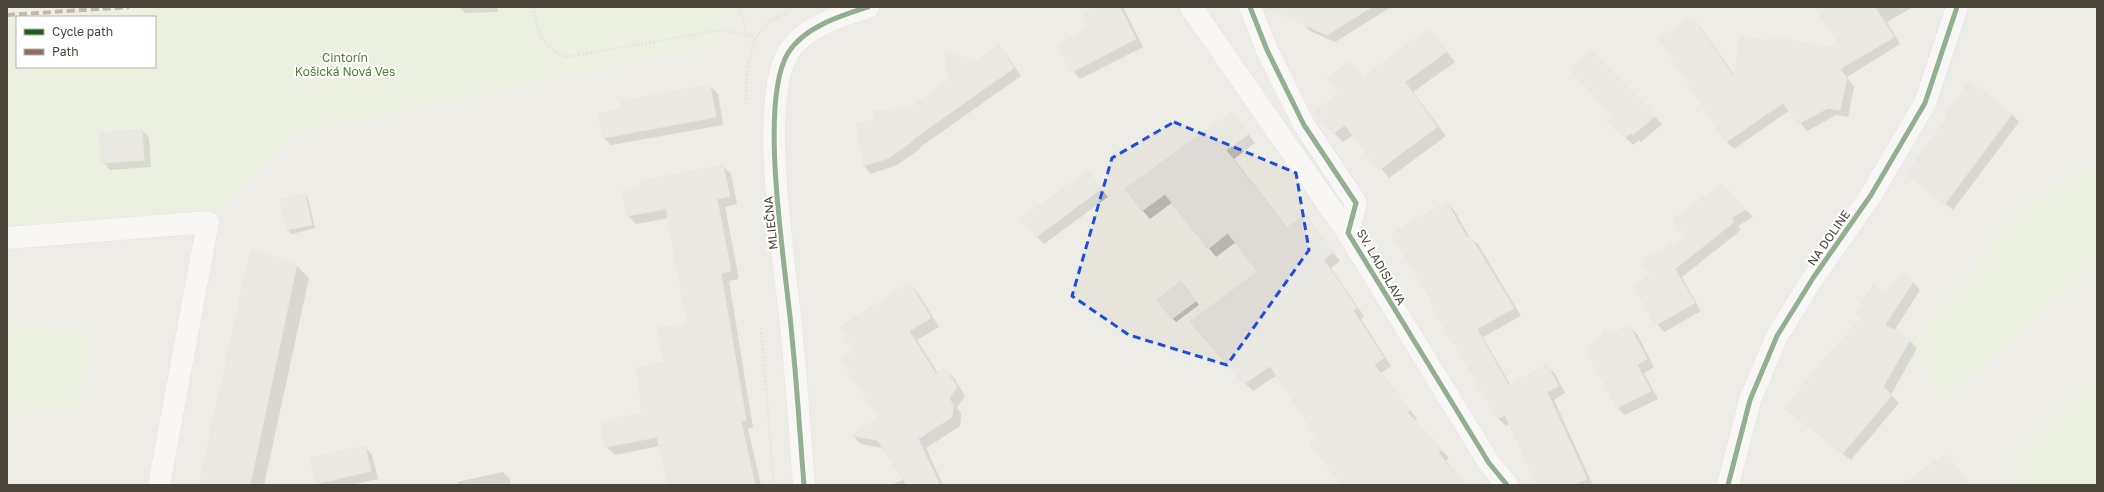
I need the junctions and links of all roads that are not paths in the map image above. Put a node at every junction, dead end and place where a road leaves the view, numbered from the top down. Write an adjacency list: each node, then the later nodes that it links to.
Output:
1 (868, 7): 8 (street, MLIEČNA)
2 (1191, 7): 5 (street, SV. LADISLAVA)
3 (1250, 7): 5 (street, SV. LADISLAVA)
4 (1956, 7): 10 (street, NA DOLINE)
5 (1348, 233): 9 (street, SV. LADISLAVA)
6 (7, 238): 7 (street)
7 (159, 485)
8 (804, 485)
9 (1507, 485)
10 (1728, 485)

